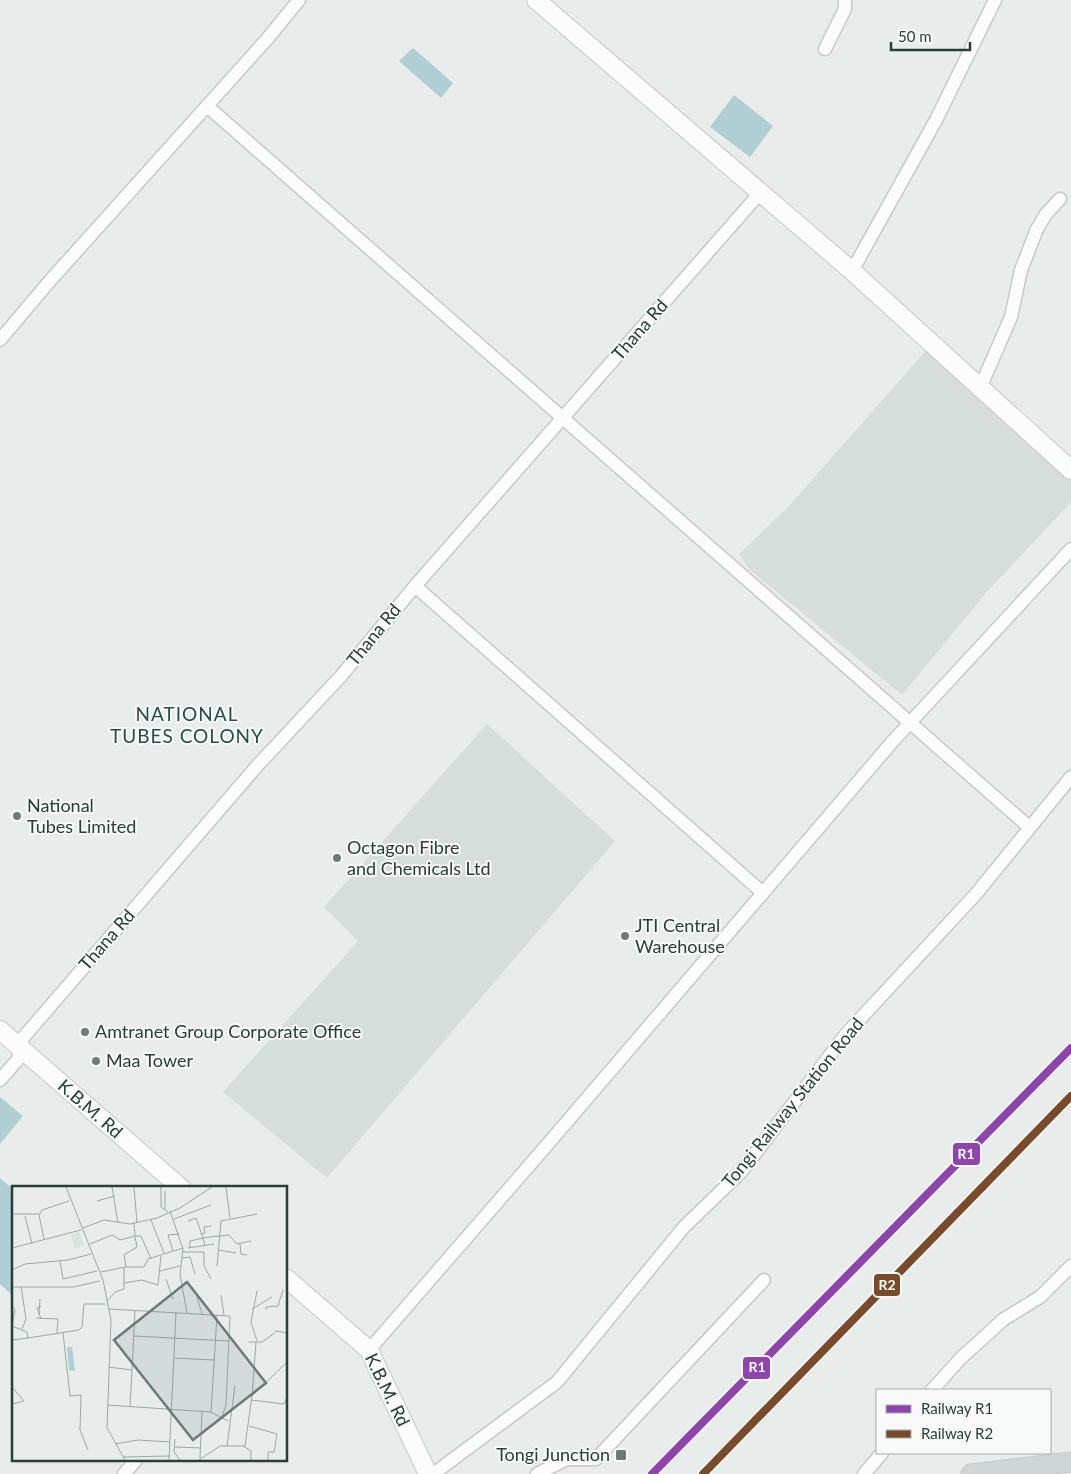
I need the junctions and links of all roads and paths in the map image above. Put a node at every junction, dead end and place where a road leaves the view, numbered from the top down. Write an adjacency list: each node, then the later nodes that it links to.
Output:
1 (299, 0): 6 (street)
2 (536, 0): 7 (street)
3 (845, 0): 5 (street)
4 (995, 0): 9 (street)
5 (825, 49)
6 (207, 106): 10 (street); 12 (street)
7 (760, 193): 9 (street); 12 (street, Thana Rd)
8 (1060, 199): 11 (street)
9 (852, 271): 11 (street)
10 (0, 340)
11 (980, 388): 13 (street)
12 (562, 418): 15 (street, Thana Rd); 16 (street)
13 (1071, 470)
14 (1071, 549): 16 (street)
15 (414, 586): 19 (street); 21 (street, Thana Rd)
16 (910, 722): 18 (street); 19 (street)
17 (1071, 777): 18 (street, Tongi Railway Station Road)
18 (1029, 827): 34 (street, Tongi Railway Station Road)
19 (764, 892): 27 (street)
20 (0, 1030): 21 (street, K.B.M. Rd)
21 (16, 1046): 22 (street, Thana Rd); 23 (street, K.B.M. Rd)
22 (0, 1080)
23 (179, 1186)
24 (1071, 1266): 28 (street)
25 (288, 1280): 27 (street, K.B.M. Rd)
26 (764, 1280): 35 (street)
27 (369, 1350): 33 (street, K.B.M. Rd)
28 (933, 1389)
29 (881, 1454): 36 (street)
30 (134, 1462): 32 (street)
31 (1071, 1462): 37 (main road)
32 (124, 1474)
33 (428, 1474)
34 (434, 1474)
35 (537, 1474)
36 (864, 1474)
37 (972, 1474)

